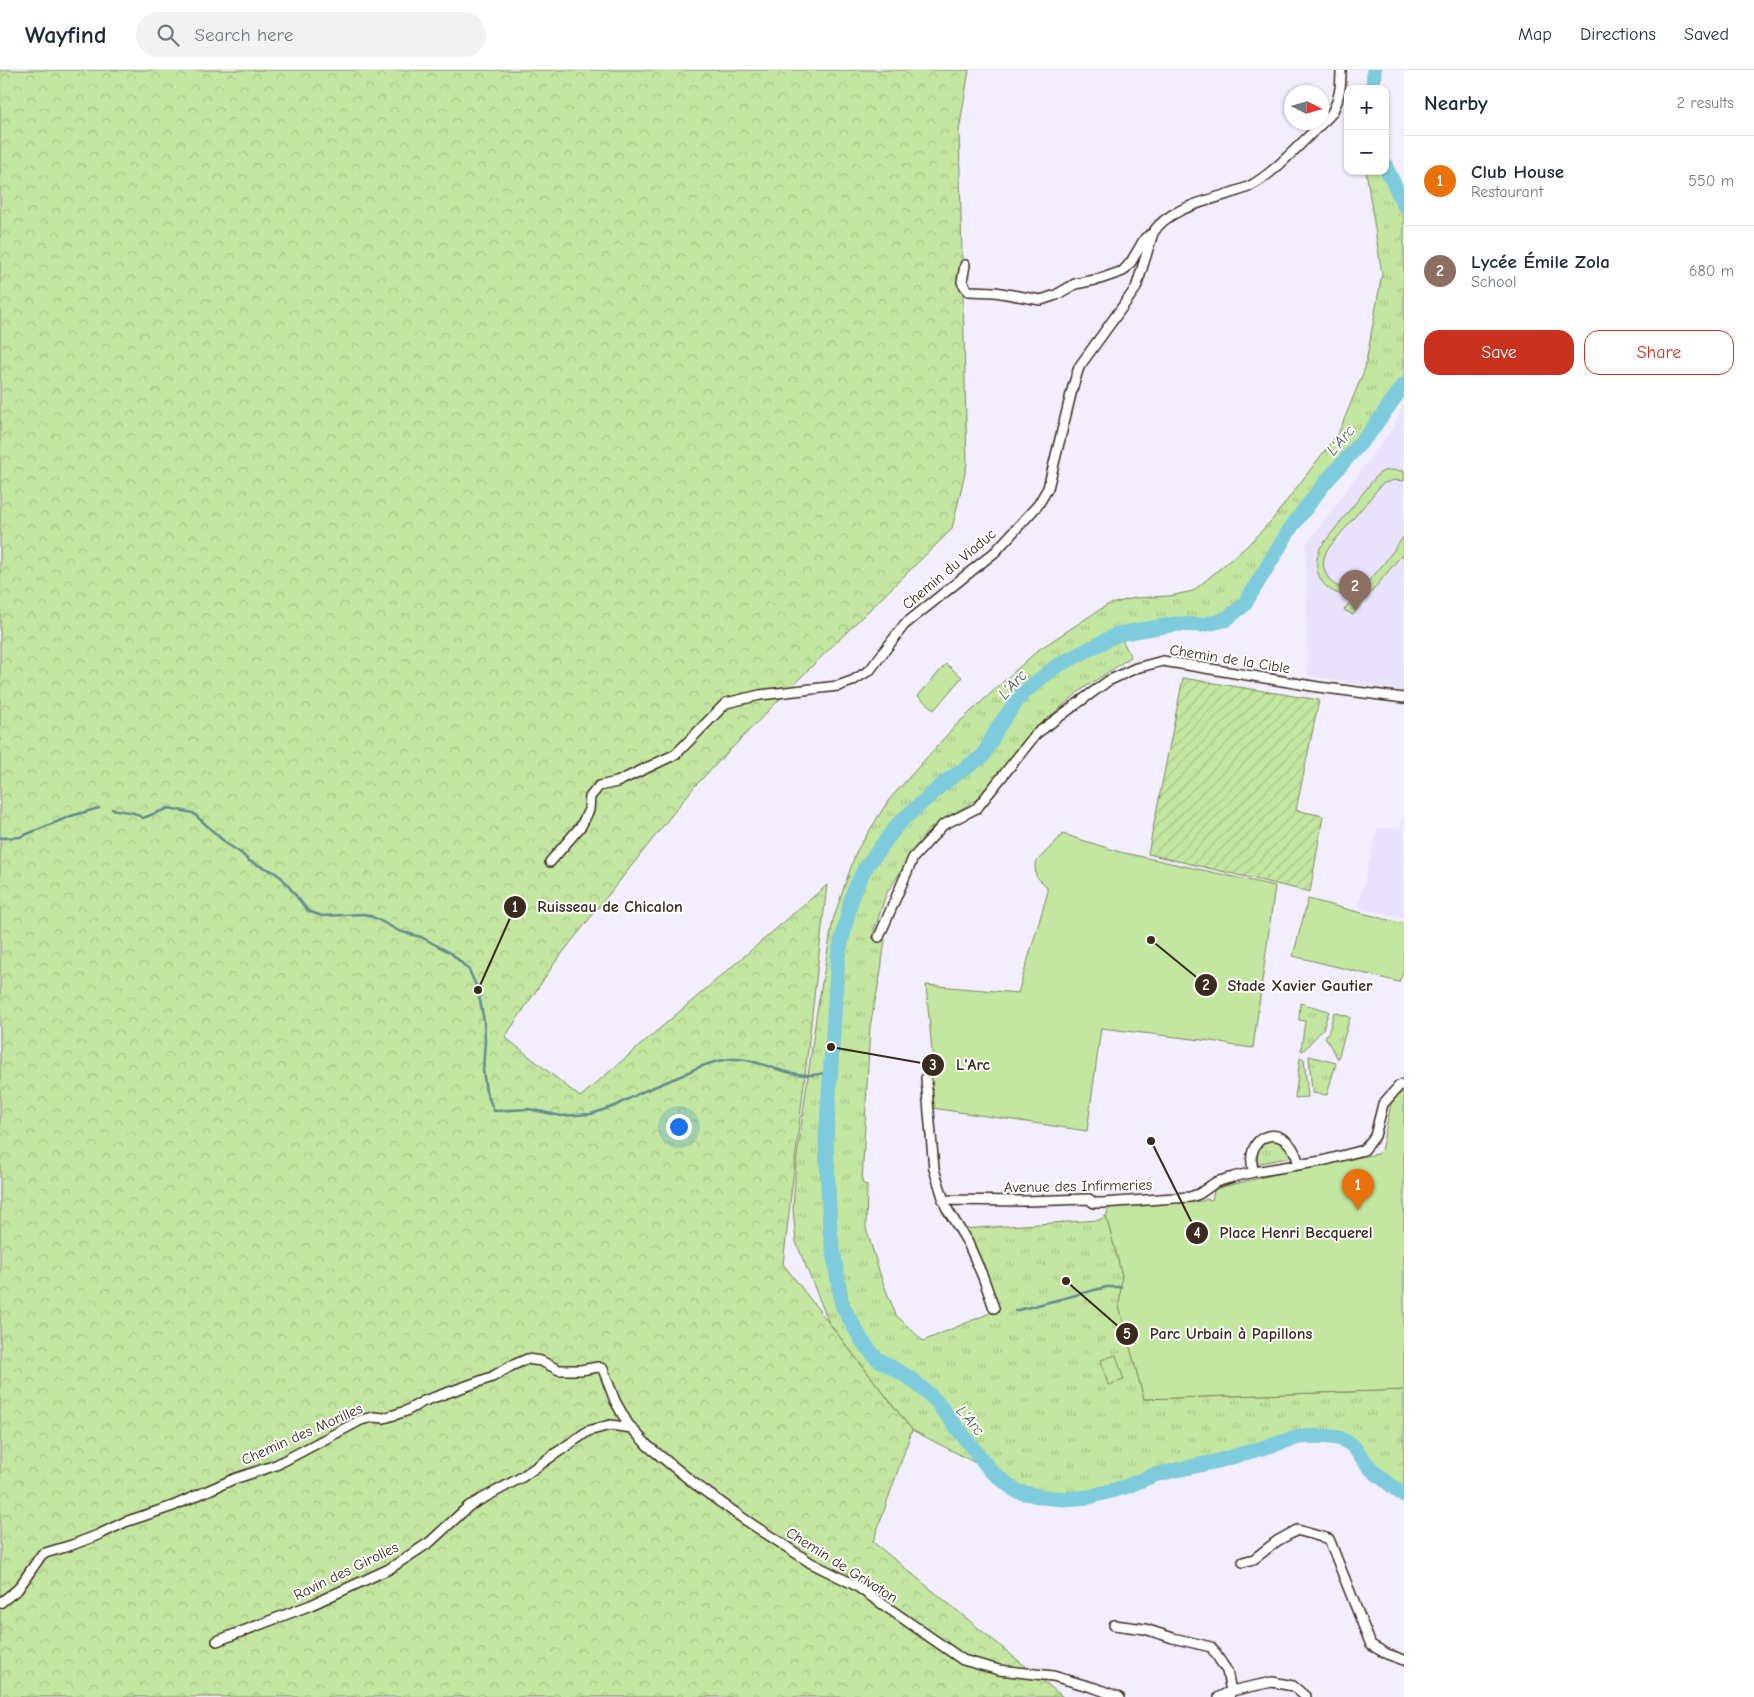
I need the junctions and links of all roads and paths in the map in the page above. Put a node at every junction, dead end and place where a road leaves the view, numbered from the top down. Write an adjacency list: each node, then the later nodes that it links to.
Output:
1 (1341, 70): 2 (street, Chemin du Viaduc)
2 (1153, 233): 3 (street); 5 (street, Chemin du Viaduc)
3 (965, 265)
4 (1404, 698): 6 (street, Chemin de la Cible)
5 (550, 862)
6 (879, 937)
7 (926, 1078): 11 (street)
8 (1404, 1084): 9 (street, Avenue des Infirmeries)
9 (1305, 1164): 10 (street, Avenue des Infirmeries); 10 (street)
10 (1254, 1172): 11 (street, Avenue des Infirmeries)
11 (943, 1200): 12 (street)
12 (994, 1308)
13 (606, 1374): 14 (street, Chemin de Grivoton); 16 (street, Chemin des Morilles)
14 (632, 1428): 18 (street, Ravin des Girolles); 21 (street, Chemin de Grivoton)
15 (1243, 1562): 19 (street)
16 (0, 1603)
17 (1114, 1625): 20 (street)
18 (216, 1641)
19 (1404, 1660)
20 (1230, 1694): 22 (street); 23 (street)
21 (1119, 1697)
22 (1218, 1697)
23 (1306, 1697)

